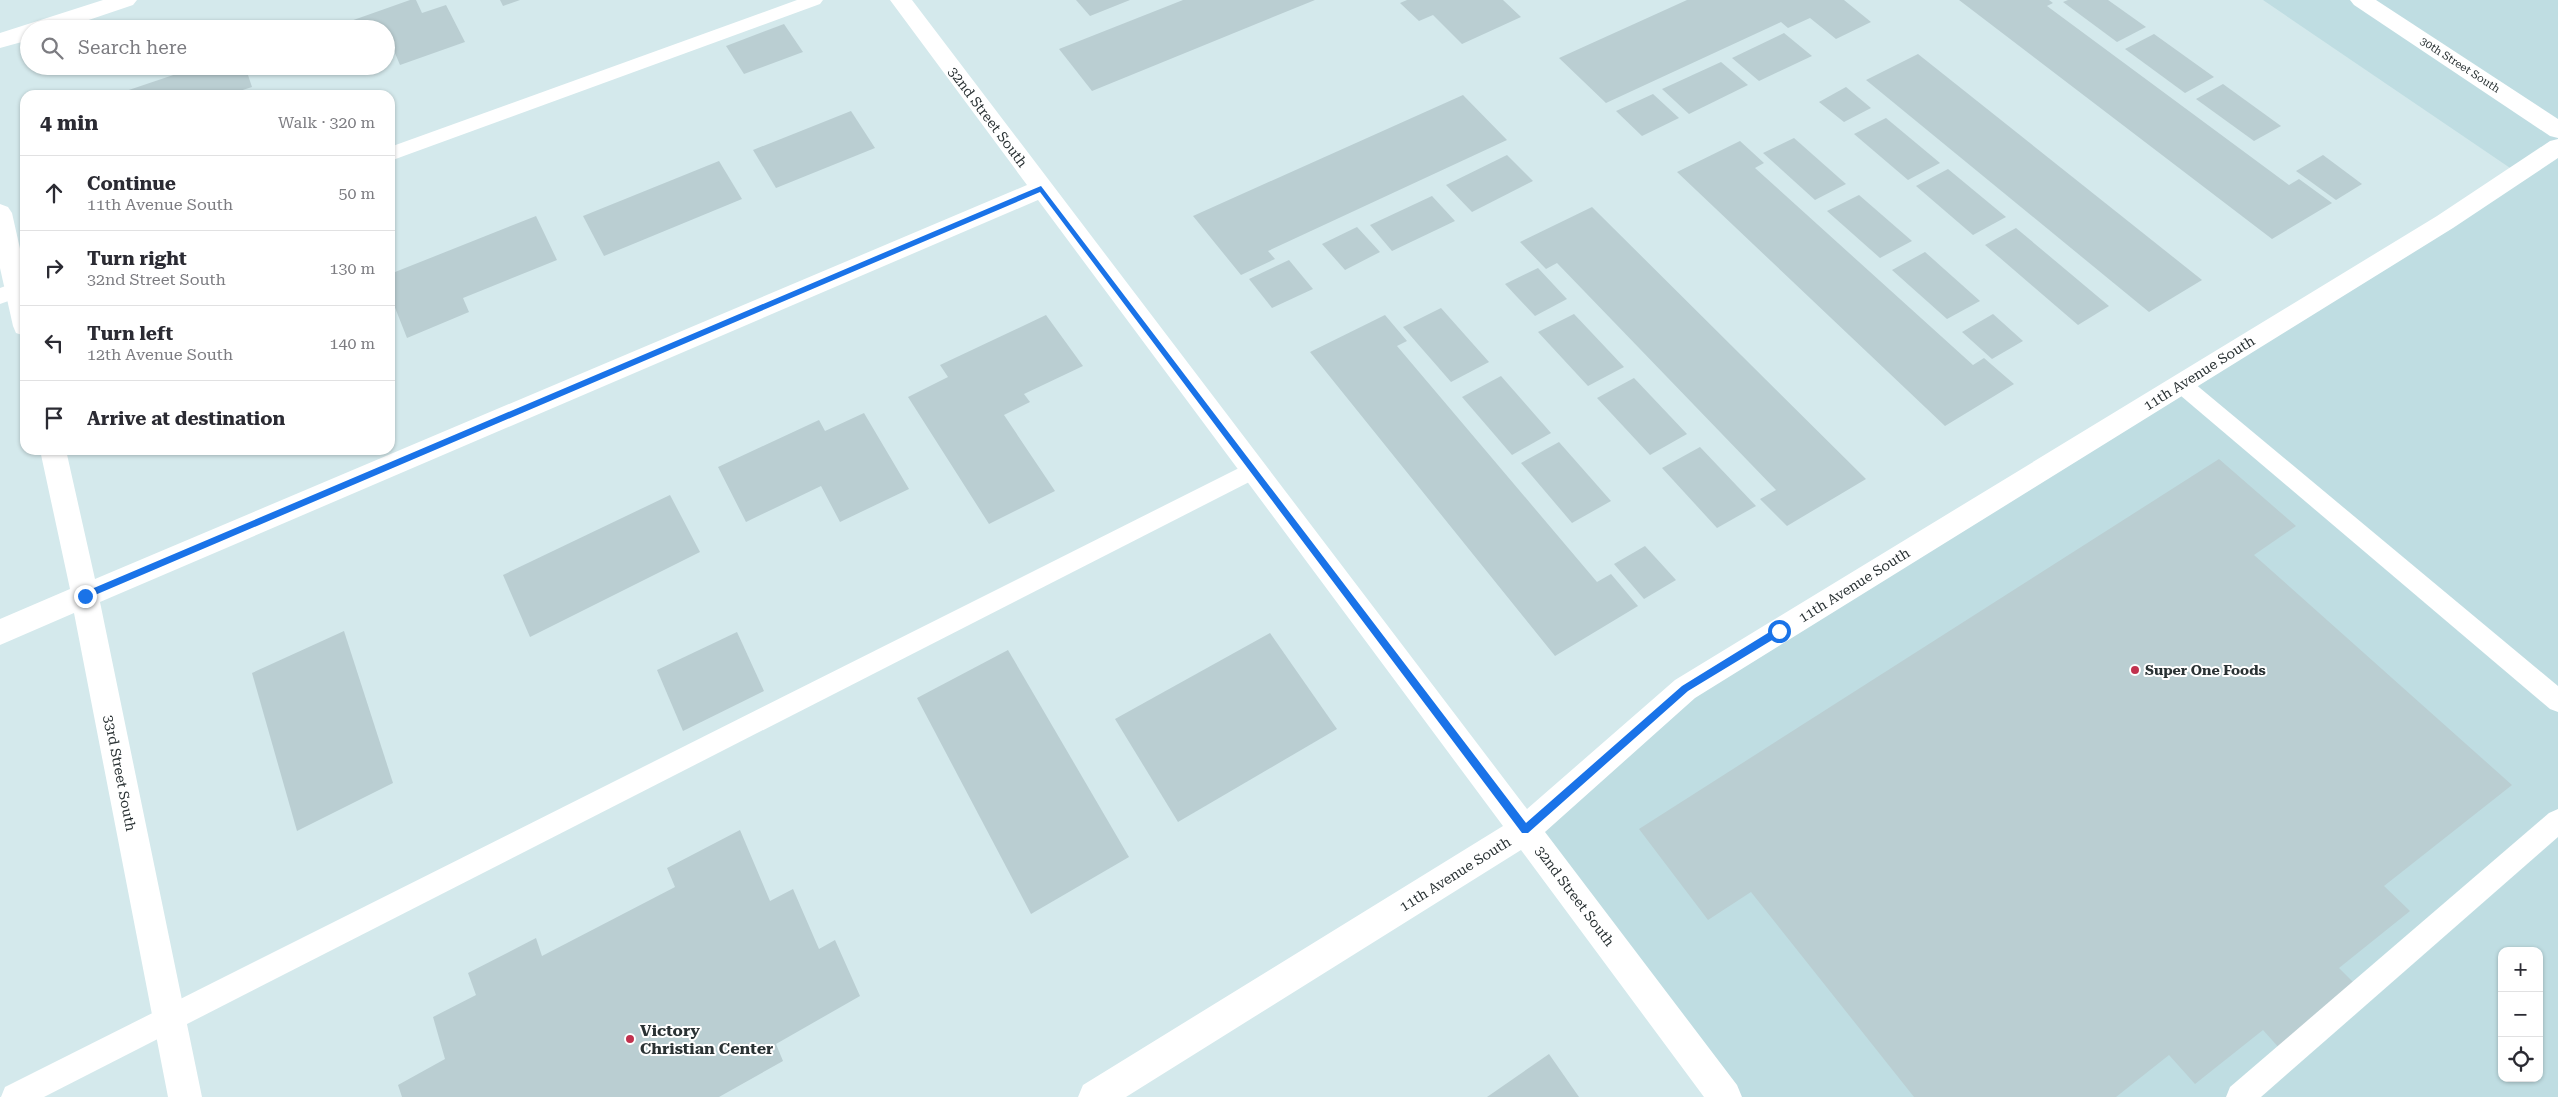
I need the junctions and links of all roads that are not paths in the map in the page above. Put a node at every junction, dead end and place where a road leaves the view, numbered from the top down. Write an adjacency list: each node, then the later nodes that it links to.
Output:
1 (126, 0): 5 (street)
2 (814, 0): 10 (lane)
3 (901, 0): 11 (street, 32nd Street South)
4 (2361, 0): 8 (street, 30th Street South)
5 (65, 20)
6 (20, 35): 7 (street)
7 (0, 41)
8 (2558, 130)
9 (2558, 148): 15 (street, 11th Avenue South)
10 (395, 152)
11 (1041, 189): 17 (street, 32nd Street South); 18 (street)
12 (0, 213): 13 (street)
13 (14, 291): 14 (street)
14 (20, 310)
15 (2181, 384): 20 (lane); 22 (street, 11th Avenue South)
16 (54, 455): 18 (street, 33rd Street South)
17 (1253, 470): 22 (street, 32nd Street South); 23 (lane)
18 (85, 596): 19 (street); 23 (street, 33rd Street South)
19 (0, 632)
20 (2558, 701)
21 (2558, 821): 28 (lane)
22 (1525, 830): 26 (street, 11th Avenue South); 27 (street, 32nd Street South)
23 (169, 1019): 24 (lane); 25 (street, 33rd Street South)
24 (15, 1097)
25 (185, 1097)
26 (1095, 1097)
27 (1725, 1097)
28 (2240, 1097)

